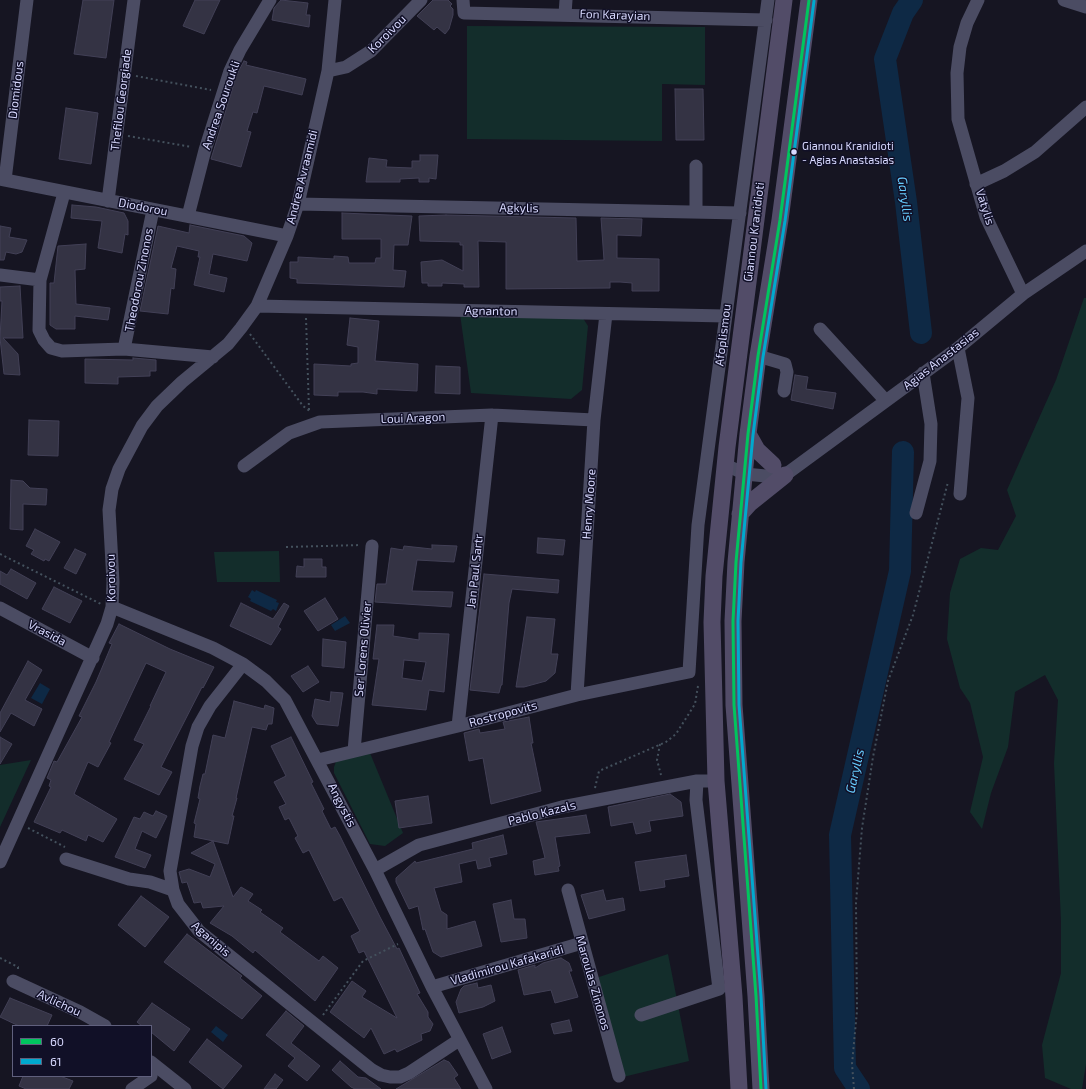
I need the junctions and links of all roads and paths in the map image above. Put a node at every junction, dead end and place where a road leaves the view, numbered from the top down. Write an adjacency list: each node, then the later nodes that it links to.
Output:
1 (28, 0): 23 (street, Diomidous)
2 (134, 0): 17 (street, Thefilou Georgiade)
3 (270, 0): 18 (street, Andrea Souroukli)
4 (335, 0): 16 (street, Andrea Avraamidi)
5 (421, 0): 16 (street, Koroivou)
6 (566, 0): 14 (street)
7 (768, 0): 15 (street, Afoplismou)
8 (784, 0): 55 (main road, Giannou Kranidioti)
9 (809, 0): 45 (main road, Giannou Kranidioti)
10 (978, 0): 24 (street)
11 (1064, 0): 13 (street)
12 (464, 6): 14 (street, Fon Karayian)
13 (1086, 7)
14 (565, 14): 15 (street, Fon Karayian)
15 (766, 20): 30 (street, Afoplismou)
16 (328, 71): 27 (street, Andrea Avraamidi)
17 (124, 74): 18 (path); 20 (street, Thefilou Georgiade)
18 (224, 92): 21 (street, Andrea Souroukli)
19 (1086, 107): 24 (street, Vatylis)
20 (117, 134): 21 (path); 26 (street, Thefilou Georgiade)
21 (205, 150): 31 (street, Andrea Souroukli)
22 (696, 166): 29 (street)
23 (2, 180): 25 (street, Diodorou)
24 (976, 184): 36 (street, Vatylis)
25 (64, 193): 26 (street, Diodorou); 35 (street)
26 (108, 201): 28 (street, Diodorou)
27 (298, 204): 29 (street, Agkylis); 32 (street, Andrea Avraamidi)
28 (153, 210): 31 (street, Diodorou); 44 (street, Theodorou Zinonos)
29 (696, 212): 30 (street, Agkylis)
30 (740, 213): 40 (street, Afoplismou)
31 (188, 216): 32 (street, Diodorou)
32 (287, 236): 37 (street, Andrea Avraamidi)
33 (1086, 251): 36 (street, Agias Anastasias)
34 (0, 275): 35 (street)
35 (40, 280): 44 (street)
36 (1023, 294): 43 (street, Agias Anastasias)
37 (257, 306): 38 (street, Agnanton); 41 (street, Andrea Avraamidi)
38 (306, 307): 39 (street, Agnanton); 50 (path)
39 (606, 314): 40 (street, Agnanton); 52 (street, Henry Moore)
40 (725, 316): 70 (street, Afoplismou)
41 (241, 328): 46 (street, Andrea Avraamidi); 50 (path)
42 (820, 329): 49 (street)
43 (958, 348): 47 (street, Agias Anastasias); 57 (street)
44 (124, 349): 46 (street)
45 (758, 356): 48 (street); 54 (main road, Giannou Kranidioti)
46 (213, 357): 66 (street, Koroivou)
47 (924, 373): 49 (street, Agias Anastasias); 61 (street)
48 (784, 391)
49 (886, 401): 59 (street, Agias Anastasias)
50 (309, 411): 53 (path)
51 (492, 415): 52 (street, Loui Aragon); 53 (street, Loui Aragon); 72 (street, Jan Paul Sartr)
52 (594, 420): 71 (street, Henry Moore)
53 (320, 422): 56 (street, Loui Aragon)
54 (748, 434): 58 (main road, Giannou Kranidioti); 59 (main road)
55 (726, 465): 58 (street); 77 (main road, Giannou Kranidioti)
56 (244, 466)
57 (962, 466): 60 (street); 103 (path)
58 (745, 467): 59 (street); 62 (main road, Giannou Kranidioti)
59 (784, 469): 62 (main road)
60 (960, 494)
61 (916, 513)
62 (740, 514): 102 (main road, Giannou Kranidioti)
63 (372, 546): 64 (path); 74 (street, Ser Lorens Olivier)
64 (286, 547)
65 (0, 554): 66 (path)
66 (112, 607): 68 (street, Koroivou); 69 (street, Angystis)
67 (0, 608): 68 (street, Vrasida)
68 (93, 658): 80 (street, Koroivou)
69 (243, 664): 75 (street, Angystis); 84 (street, Aganipis)
70 (688, 672): 71 (street, Rostropovits); 73 (path)
71 (576, 695): 72 (street, Rostropovits)
72 (458, 726): 74 (street, Rostropovits)
73 (660, 744): 78 (path); 79 (path)
74 (354, 752): 75 (street, Rostropovits)
75 (318, 760): 83 (street, Angystis)
76 (696, 781): 77 (street, Pablo Kazals); 78 (street, Pablo Kazals); 91 (street)
77 (716, 781): 101 (main road, Giannou Kranidioti)
78 (672, 786): 79 (street, Pablo Kazals)
79 (592, 801): 83 (street, Pablo Kazals)
80 (18, 823): 81 (path); 82 (street, Koroivou)
81 (66, 858): 84 (street)
82 (0, 862)
83 (375, 870): 86 (street, Angystis)
84 (173, 890): 93 (street, Aganipis)
85 (568, 890): 87 (street, Maroulas Zinonos)
86 (409, 938): 90 (street, Angystis); 93 (path)
87 (582, 943): 90 (street, Vladimirou Kafakaridi); 96 (street, Maroulas Zinonos)
88 (0, 958): 89 (path)
89 (13, 981): 92 (street, Avlichou)
90 (432, 987): 94 (street, Angystis)
91 (641, 1015)
92 (103, 1025)
93 (316, 1025): 94 (street, Aganipis)
94 (459, 1040): 100 (street, Angystis)
95 (153, 1071): 99 (street)
96 (619, 1076)
97 (146, 1077): 98 (street)
98 (132, 1089)
99 (185, 1089)
100 (486, 1089)
101 (739, 1089)
102 (761, 1089)
103 (854, 1089)

